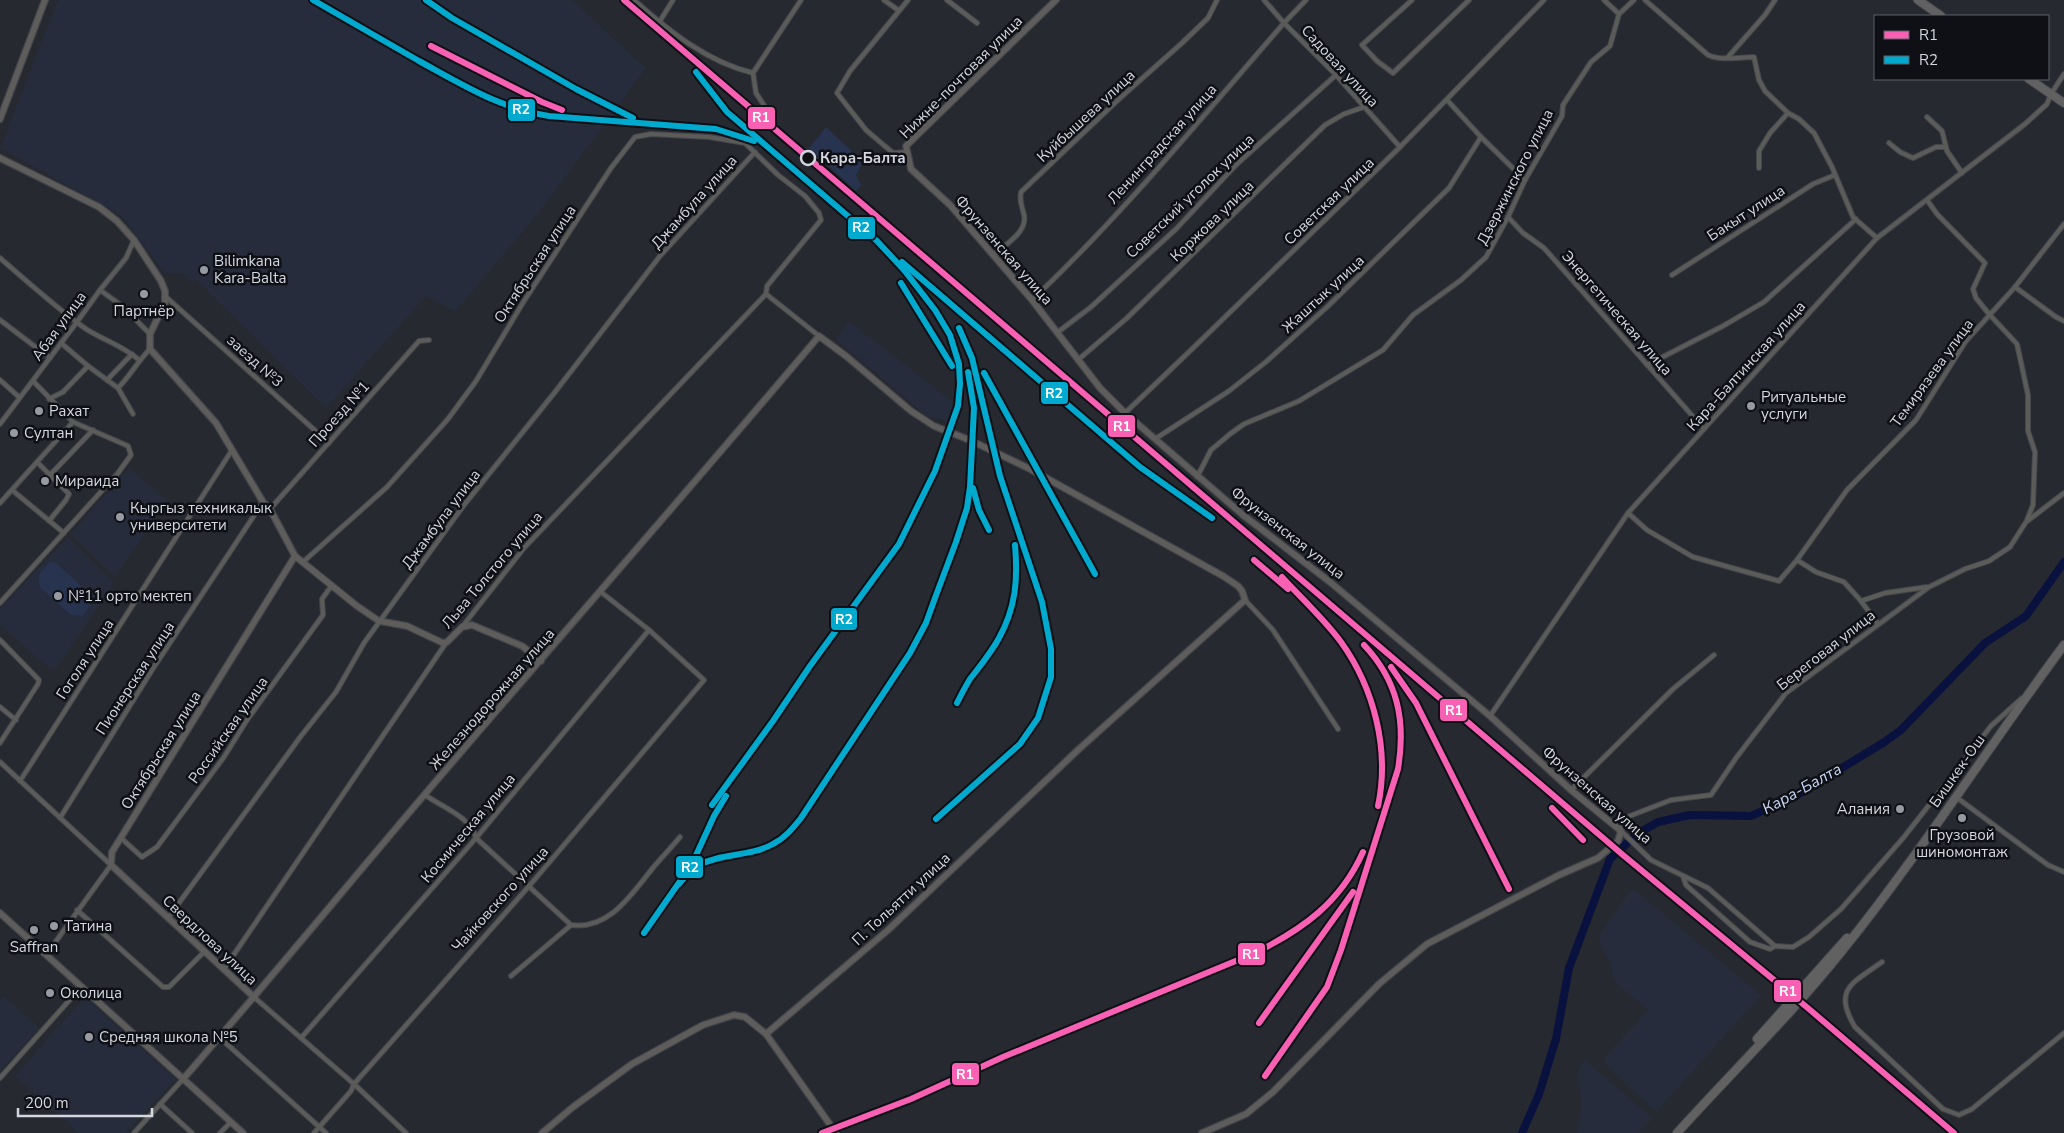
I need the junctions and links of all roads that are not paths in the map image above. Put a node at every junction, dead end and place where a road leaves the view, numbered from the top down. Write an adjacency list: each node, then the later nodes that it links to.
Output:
1 (45, 0): 38 (street)
2 (634, 0): 23 (street)
3 (673, 0): 23 (street)
4 (799, 0): 27 (street)
5 (884, 0): 20 (street)
6 (908, 0): 20 (street)
7 (947, 0): 25 (street)
8 (1056, 0): 44 (street, Нижне-почтовая улица)
9 (1217, 0): 57 (street, Куйбышева улица)
10 (1264, 0): 24 (street, Садовая улица)
11 (1306, 0): 24 (street, Ленинградская улица)
12 (1412, 0): 18 (street)
13 (1604, 0): 21 (street)
14 (1633, 0): 21 (street, Дзержинского улица)
15 (1645, 0): 26 (street)
16 (1775, 0): 26 (street)
17 (1918, 0): 22 (highway)
18 (1467, 1)
19 (1541, 1): 32 (street, Советская улица)
20 (898, 10): 44 (street)
21 (1619, 14): 49 (street, Дзержинского улица)
22 (1940, 15)
23 (660, 21): 27 (street)
24 (1284, 22): 29 (street, Садовая улица); 64 (street, Ленинградская улица)
25 (977, 23)
26 (1728, 57): 35 (street)
27 (753, 73): 36 (street)
28 (2064, 74): 31 (street, Кара-Балтинская улица)
29 (1336, 75): 34 (street, Садовая улица); 69 (street, Советский уголок улица)
30 (2030, 80): 31 (highway)
31 (2051, 94): 33 (highway); 47 (street, Кара-Балтинская улица)
32 (1447, 100): 39 (street); 42 (street, Советская улица)
33 (2064, 103)
34 (1364, 107): 42 (street, Садовая улица); 77 (street, Коржова улица)
35 (1788, 113): 46 (street); 48 (street)
36 (771, 116)
37 (1927, 117): 41 (street)
38 (0, 119)
39 (1481, 137): 49 (street); 93 (street, Жаштык улица)
40 (1889, 143): 41 (street)
41 (1945, 146): 47 (street)
42 (1400, 147): 87 (street, Советская улица)
43 (756, 152): 53 (street, Октябрьская улица); 110 (street, Октябрьская улица); 117 (street, Джамбула улица)
44 (906, 152): 57 (street, Фрунзенская улица)
45 (0, 158): 56 (street)
46 (1759, 168)
47 (1962, 173): 50 (street, Кара-Балтинская улица)
48 (1835, 175): 52 (street); 59 (street, Бакыт улица)
49 (1525, 180): 51 (street, Дзержинского улица)
50 (1927, 200): 55 (street, Кара-Балтинская улица); 65 (street)
51 (1508, 217): 79 (street, Энергетическая улица); 98 (street, Дзержинского улица)
52 (1856, 219): 55 (street); 79 (street, Кара-Балтинская улица)
53 (821, 220): 62 (street, Льва Толстого улица)
54 (2064, 224): 60 (street, Темирязева улица)
55 (1877, 238): 91 (street, Кара-Балтинская улица)
56 (134, 240): 61 (street, Абая улица); 63 (street)
57 (993, 255): 64 (street, Фрунзенская улица)
58 (0, 258): 68 (street)
59 (1672, 274)
60 (2016, 287): 65 (street, Темирязева улица); 67 (street)
61 (100, 290): 68 (street, Абая улица); 70 (street)
62 (766, 294): 71 (street); 119 (street, Льва Толстого улица)
63 (166, 297): 70 (street); 94 (street, заезд №3)
64 (1032, 300): 69 (street, Фрунзенская улица)
65 (1989, 314): 106 (street); 109 (street, Темирязева улица)
66 (0, 320): 76 (street)
67 (2064, 321)
68 (77, 322): 73 (street, Абая улица); 75 (street)
69 (1058, 332): 77 (street, Фрунзенская улица)
70 (150, 334): 74 (street)
71 (819, 336): 113 (street, Железнодорожная улица); 114 (street)
72 (429, 340): 94 (street, Проезд №1)
73 (61, 343): 76 (street, Абая улица); 80 (street)
74 (150, 349): 78 (street); 95 (street)
75 (132, 354): 78 (street); 83 (street)
76 (50, 358): 82 (street, Абая улица)
77 (1079, 359): 87 (street, Фрунзенская улица)
78 (139, 360): 84 (street)
79 (1647, 365): 91 (street, Энергетическая улица)
80 (88, 366): 83 (street); 86 (street)
81 (0, 380): 85 (street)
82 (33, 380): 85 (street, Абая улица); 86 (street)
83 (107, 380): 84 (street)
84 (118, 388): 88 (street)
85 (19, 397): 90 (street, Абая улица)
86 (49, 399): 89 (street)
87 (1124, 413): 93 (street, Фрунзенская улица)
88 (133, 414)
89 (74, 422): 92 (street); 96 (street)
90 (0, 424)
91 (1704, 429): 104 (street, Кара-Балтинская улица)
92 (93, 430): 97 (street); 107 (street)
93 (1154, 440): 98 (street, Фрунзенская улица)
94 (329, 443): 103 (street, Проезд №1)
95 (233, 449): 101 (street); 133 (street, Гоголя улица)
96 (37, 462): 97 (street); 99 (street)
97 (50, 475): 105 (street)
98 (1197, 477): 128 (street, Фрунзенская улица)
99 (12, 490): 102 (street); 105 (street)
100 (2064, 493): 106 (street, Береговая улица)
101 (263, 502): 103 (street); 137 (street, Пионерская улица)
102 (0, 503)
103 (270, 509): 108 (street)
104 (1628, 513): 109 (street, Темирязева улица); 128 (street, Кара-Балтинская улица)
105 (49, 520): 107 (street)
106 (2026, 522): 112 (street, Береговая улица)
107 (64, 533): 116 (street)
108 (295, 556): 110 (street); 140 (street, Октябрьская улица)
109 (1797, 560): 115 (street)
110 (303, 562): 111 (street)
111 (332, 585): 117 (street); 140 (street, Российская улица)
112 (1929, 587): 115 (street); 118 (street, Береговая улица)
113 (601, 592): 120 (street); 125 (street, Железнодорожная улица)
114 (1245, 600): 130 (street); 159 (street, П. Тольятти улица)
115 (1861, 601): 118 (street)
116 (0, 603)
117 (379, 621): 122 (street); 148 (street, Джамбула улица)
118 (1878, 624): 138 (street, Береговая улица)
119 (462, 627): 122 (street, Льва Толстого улица); 125 (street)
120 (649, 630): 141 (street, Космическая улица); 145 (street, Чайковского улица)
121 (0, 640): 129 (street)
122 (447, 642): 154 (street, Льва Толстого улица)
123 (2064, 645): 126 (highway, Бишкек-Ош)
124 (1714, 655): 134 (street)
125 (540, 661): 135 (street, Железнодорожная улица)
126 (2030, 691): 136 (highway, Бишкек-Ош); 150 (street)
127 (0, 707): 129 (street)
128 (1490, 716): 134 (street, Фрунзенская улица)
129 (16, 720): 131 (street)
130 (1338, 728)
131 (0, 743)
132 (0, 762): 133 (street, Свердлова улица)
133 (20, 781): 137 (street, Свердлова улица)
134 (1571, 790): 138 (street, Фрунзенская улица)
135 (425, 794): 141 (street); 157 (street, Железнодорожная улица)
136 (1956, 796): 143 (street); 178 (highway, Бишкек-Ош)
137 (60, 818): 142 (street, Свердлова улица)
138 (1621, 831): 144 (street, Фрунзенская улица); 177 (street)
139 (680, 837): 149 (street)
140 (121, 838): 142 (street, Октябрьская улица)
141 (476, 838): 145 (street); 161 (street, Космическая улица)
142 (111, 865): 146 (street, Октябрьская улица); 148 (street, Свердлова улица)
143 (2064, 872)
144 (1683, 876): 150 (street, Фрунзенская улица); 150 (street)
145 (530, 885): 149 (street); 164 (street, Чайковского улица)
146 (77, 910): 151 (street); 152 (street, Октябрьская улица)
147 (0, 913): 152 (street)
148 (168, 918): 151 (street, Свердлова улица)
149 (571, 925): 155 (street)
150 (1776, 946)
151 (204, 952): 154 (street, Свердлова улица)
152 (46, 954): 156 (street)
153 (1882, 962): 158 (street)
154 (224, 969): 157 (street, Свердлова улица)
155 (511, 976)
156 (82, 986): 162 (street); 163 (street)
157 (254, 998): 160 (street, Железнодорожная улица); 161 (street, Свердлова улица)
158 (2064, 1033)
159 (766, 1034): 175 (street); 176 (street)
160 (219, 1037): 163 (street, Железнодорожная улица); 167 (street)
161 (302, 1038): 164 (street, Свердлова улица)
162 (0, 1078)
163 (184, 1078): 165 (street); 166 (street)
164 (354, 1084): 167 (street, Чайковского улица); 174 (street, Свердлова улица)
165 (160, 1104): 168 (street); 169 (street)
166 (231, 1122): 170 (street); 171 (street)
167 (319, 1127): 172 (street, Чайковского улица); 173 (street)
168 (134, 1133)
169 (192, 1133)
170 (220, 1133)
171 (243, 1133)
172 (314, 1133)
173 (326, 1133)
174 (406, 1133)
175 (542, 1133)
176 (836, 1133)
177 (1202, 1133)
178 (1677, 1133)

